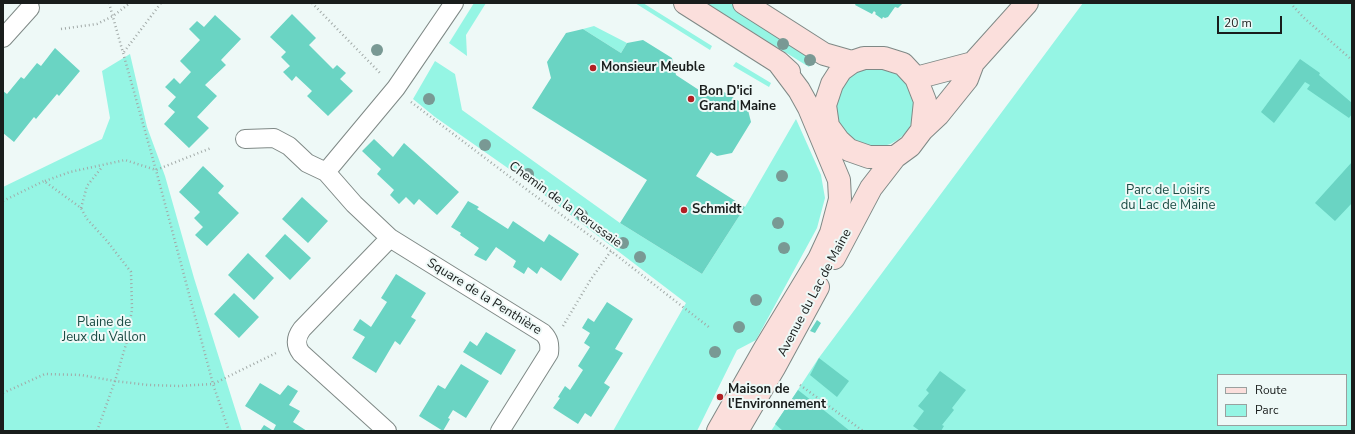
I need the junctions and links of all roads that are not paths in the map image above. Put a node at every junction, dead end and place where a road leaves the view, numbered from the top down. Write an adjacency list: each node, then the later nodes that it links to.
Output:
1 (454, 3): 16 (street)
2 (685, 3): 7 (street)
3 (744, 3): 8 (street)
4 (1027, 3): 9 (street)
5 (30, 8): 6 (street)
6 (3, 38)
7 (778, 62): 11 (street); 14 (street, Avenue du Lac de Maine)
8 (852, 62): 10 (street); 11 (street)
9 (973, 63): 10 (street); 12 (street)
10 (916, 78): 12 (street)
11 (827, 116): 14 (street); 15 (street)
12 (922, 130): 15 (street)
13 (245, 139): 16 (street, Square de la Penthière)
14 (826, 150): 20 (street, Avenue du Lac de Maine)
15 (895, 157): 21 (street, Avenue du Lac de Maine)
16 (326, 172): 17 (street, Square de la Penthière)
17 (390, 238): 18 (street); 19 (street, Square de la Penthière)
18 (386, 431)
19 (500, 431)
20 (718, 431)
21 (737, 431)

